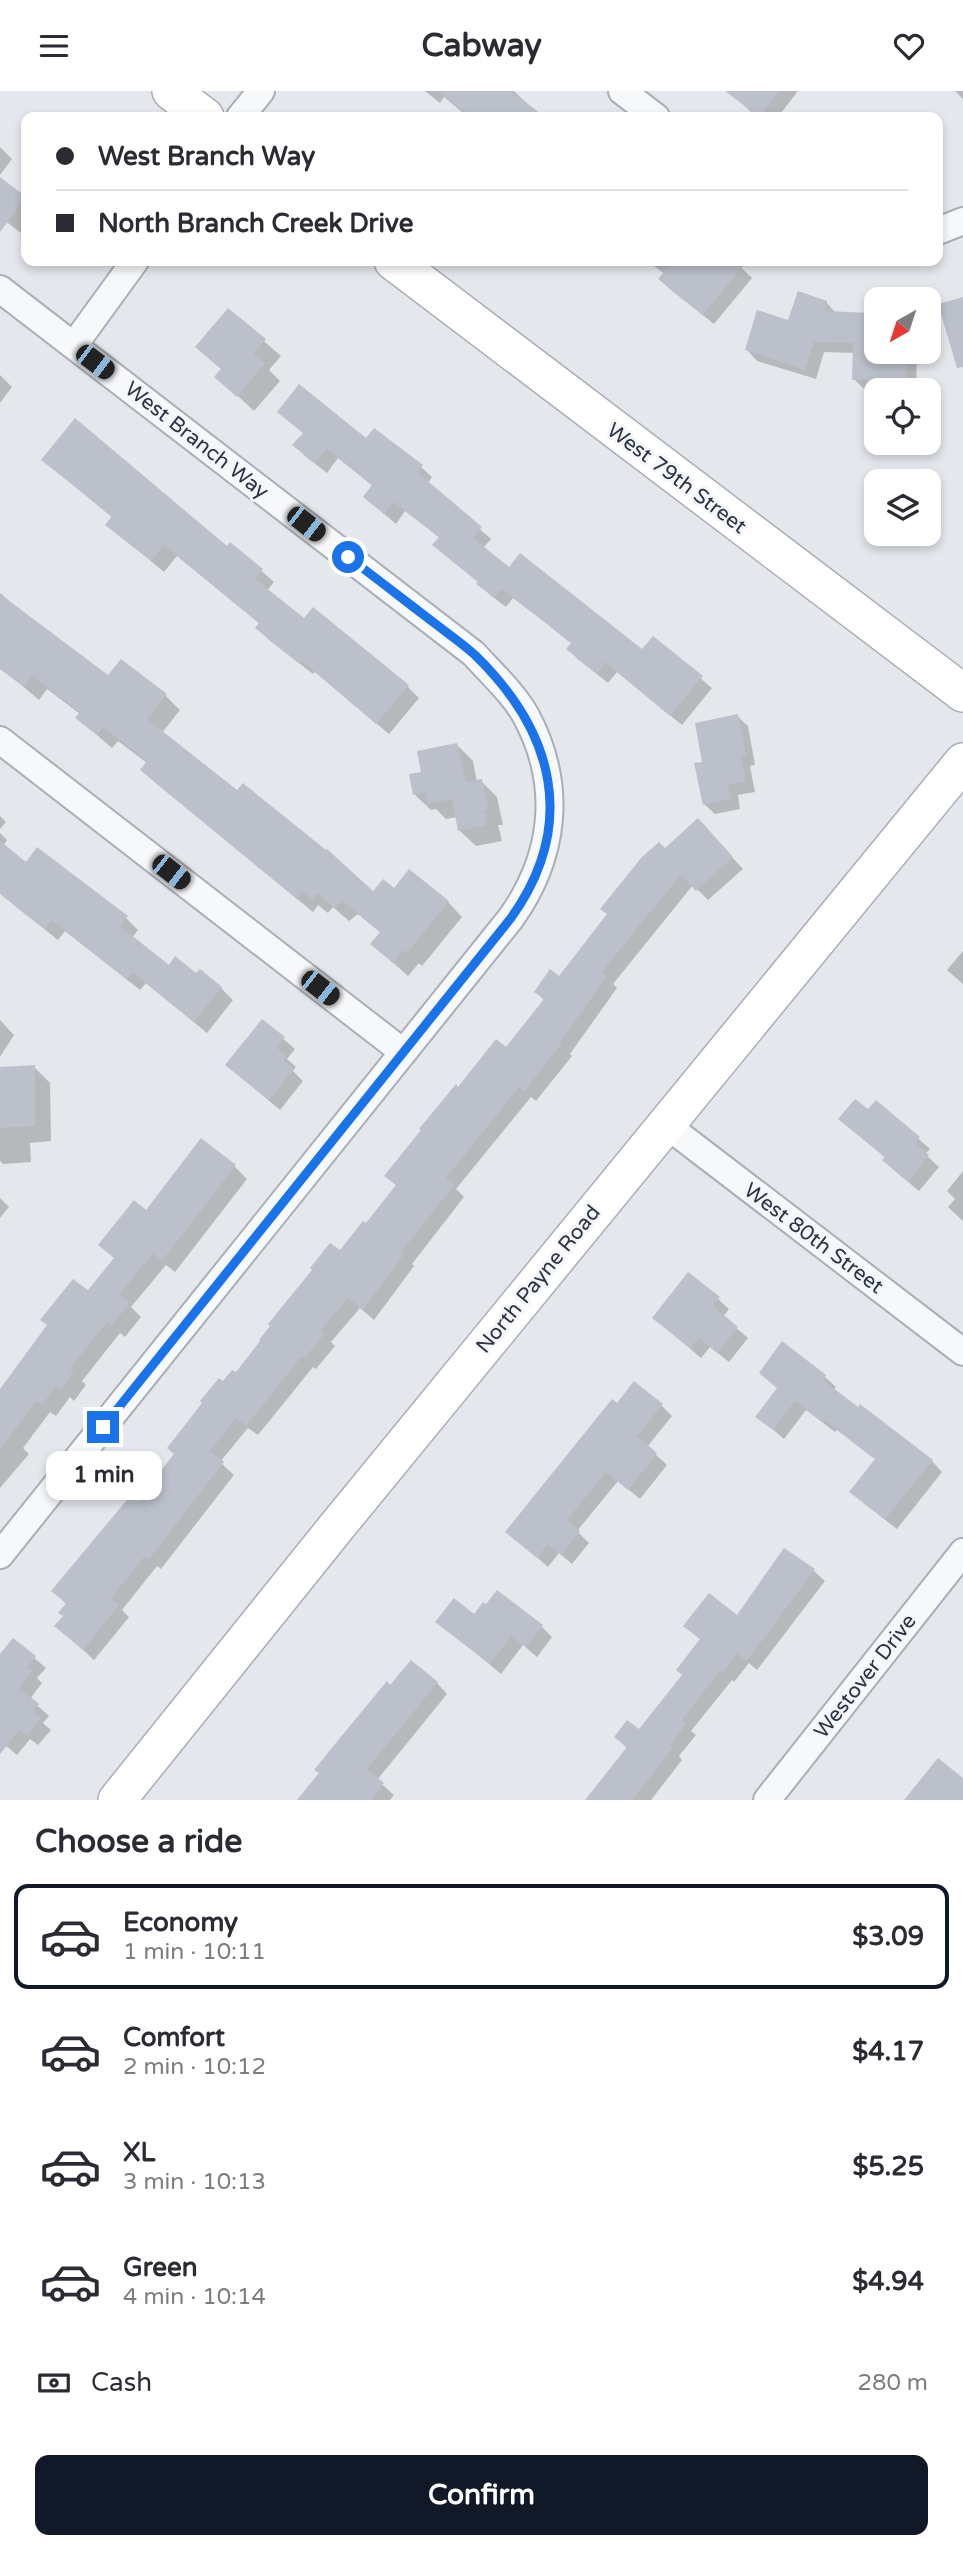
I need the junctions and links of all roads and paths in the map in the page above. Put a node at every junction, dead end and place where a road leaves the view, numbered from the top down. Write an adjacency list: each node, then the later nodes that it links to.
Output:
1 (171, 91): 4 (street)
2 (261, 91): 5 (street)
3 (622, 91): 6 (street)
4 (198, 112)
5 (244, 112)
6 (649, 112)
7 (963, 221): 8 (street)
8 (943, 229)
9 (131, 266): 12 (street)
10 (400, 266): 13 (street, West 79th Street)
11 (0, 289): 12 (street, West Branch Way)
12 (74, 345): 16 (street, West Branch Way)
13 (963, 693)
14 (0, 740): 16 (street)
15 (963, 762): 17 (street, North Payne Road)
16 (403, 1052): 20 (street, West Branch Way)
17 (665, 1124): 18 (street, West 80th Street); 21 (street, North Payne Road)
18 (963, 1352)
19 (963, 1552): 22 (street, Westover Drive)
20 (0, 1555)
21 (117, 1800)
22 (767, 1800)

